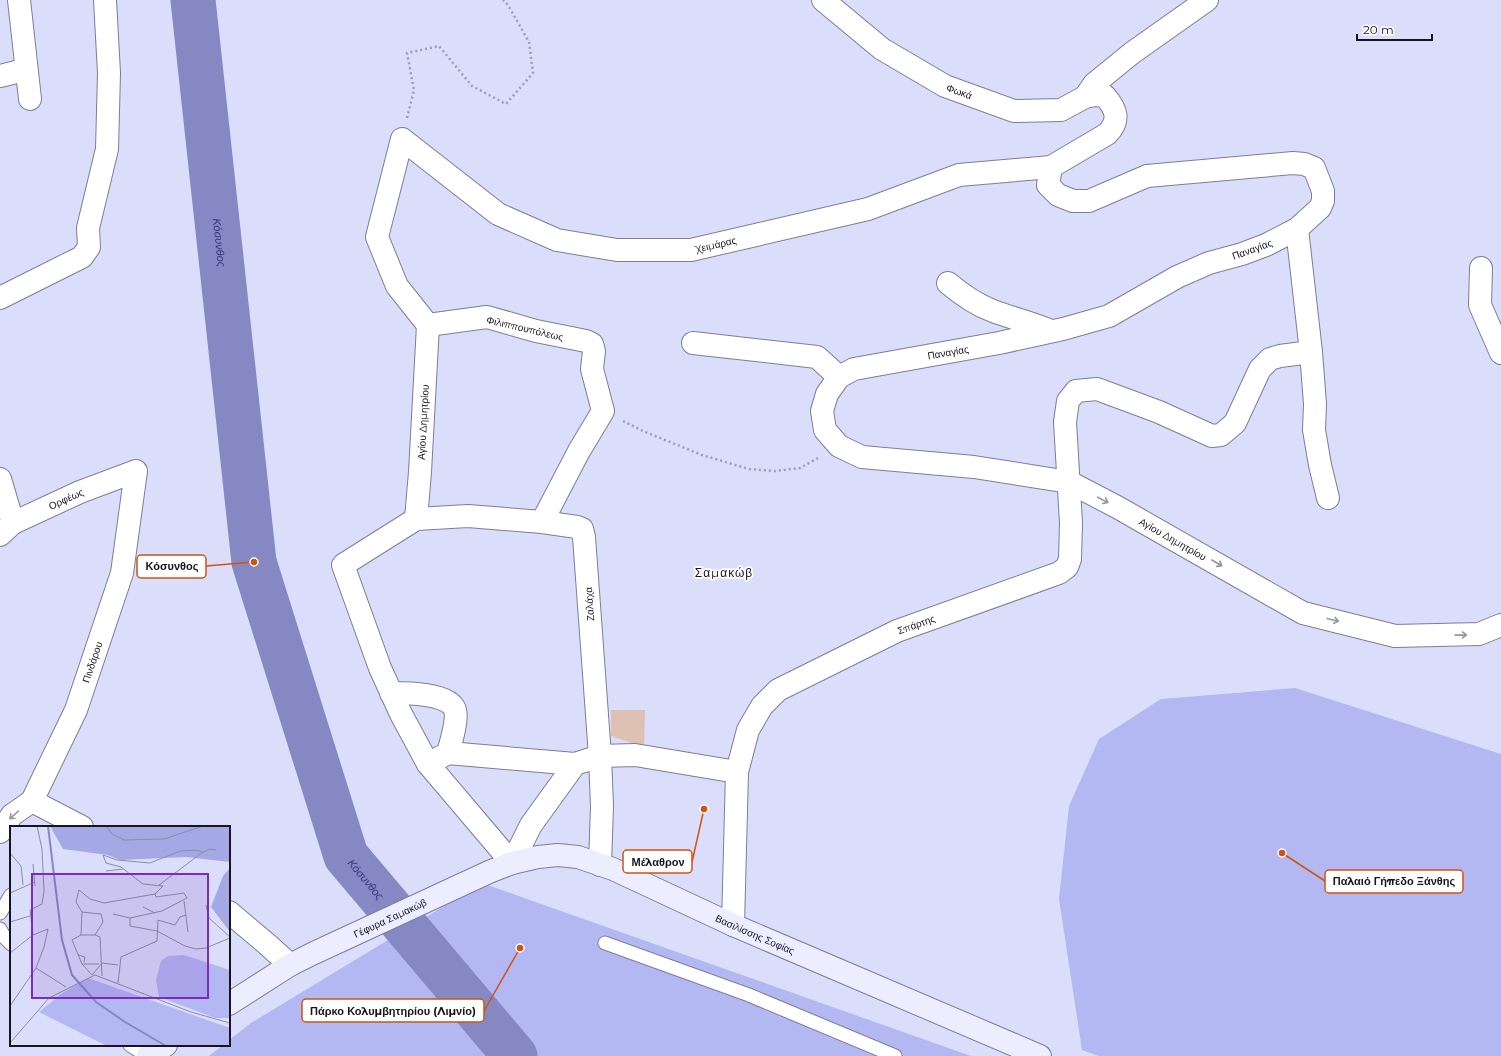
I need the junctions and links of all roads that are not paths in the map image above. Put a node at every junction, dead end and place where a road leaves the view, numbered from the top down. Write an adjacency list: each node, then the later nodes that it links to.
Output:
1 (19, 0): 5 (street)
2 (105, 0): 13 (street)
3 (823, 0): 7 (street, Φωκά)
4 (1207, 0): 7 (street)
5 (27, 72): 6 (street); 8 (street)
6 (0, 76)
7 (1085, 97): 9 (street, Φωκά)
8 (30, 99)
9 (1051, 167): 10 (street, Παναγίας); 14 (street, Χειμάρας)
10 (1297, 229): 15 (street, Παναγίας); 17 (street)
11 (1481, 268): 18 (street)
12 (948, 283): 15 (street)
13 (0, 298)
14 (428, 325): 25 (street, Αγίου Δημητρίου); 26 (street, Φιλιππουπόλεως)
15 (1051, 331): 19 (street, Παναγίας)
16 (693, 343): 19 (street)
17 (1311, 352): 23 (street); 24 (street)
18 (1501, 353)
19 (839, 377): 20 (street, Παναγίας)
20 (839, 446): 23 (street, Αγίου Δημητρίου)
21 (136, 471): 27 (street, Ορφέως); 35 (street, Πινδάρου)
22 (0, 479): 27 (street)
23 (1069, 482): 28 (street, Αγίου Δημητρίου, one-way to 28); 34 (street, Σπάρτης)
24 (1328, 498)
25 (416, 519): 26 (street, Ζαλάχα); 29 (street)
26 (542, 522): 31 (street, Ζαλάχα)
27 (6, 529)
28 (1501, 625)
29 (391, 692): 30 (street); 32 (street)
30 (448, 753): 32 (street); 33 (street)
31 (600, 756): 33 (street); 34 (street); 39 (street, Ζαλάχα)
32 (428, 764): 38 (street)
33 (575, 764): 38 (street)
34 (737, 772): 44 (street, Σπάρτης)
35 (32, 801): 36 (street); 37 (street, Πινδάρου, one-way to 37)
36 (80, 826)
37 (0, 832)
38 (512, 863): 39 (main road, Βασιλίσσης Σοφίας); 40 (main road, Βασιλίσσης Σοφίας)
39 (600, 865): 44 (main road, Βασιλίσσης Σοφίας)
40 (467, 883): 48 (main road, Γέφυρα Σαμακώβ)
41 (10, 896): 42 (lane)
42 (0, 913)
43 (230, 913): 48 (street)
44 (734, 925): 54 (main road, Βασιλίσσης Σοφίας)
45 (0, 929): 47 (lane)
46 (605, 942): 53 (lane)
47 (10, 943)
48 (290, 965): 49 (main road)
49 (230, 1003)
50 (132, 1046): 52 (lane)
51 (164, 1046): 52 (main road)
52 (148, 1056)
53 (895, 1056)
54 (1040, 1056)

